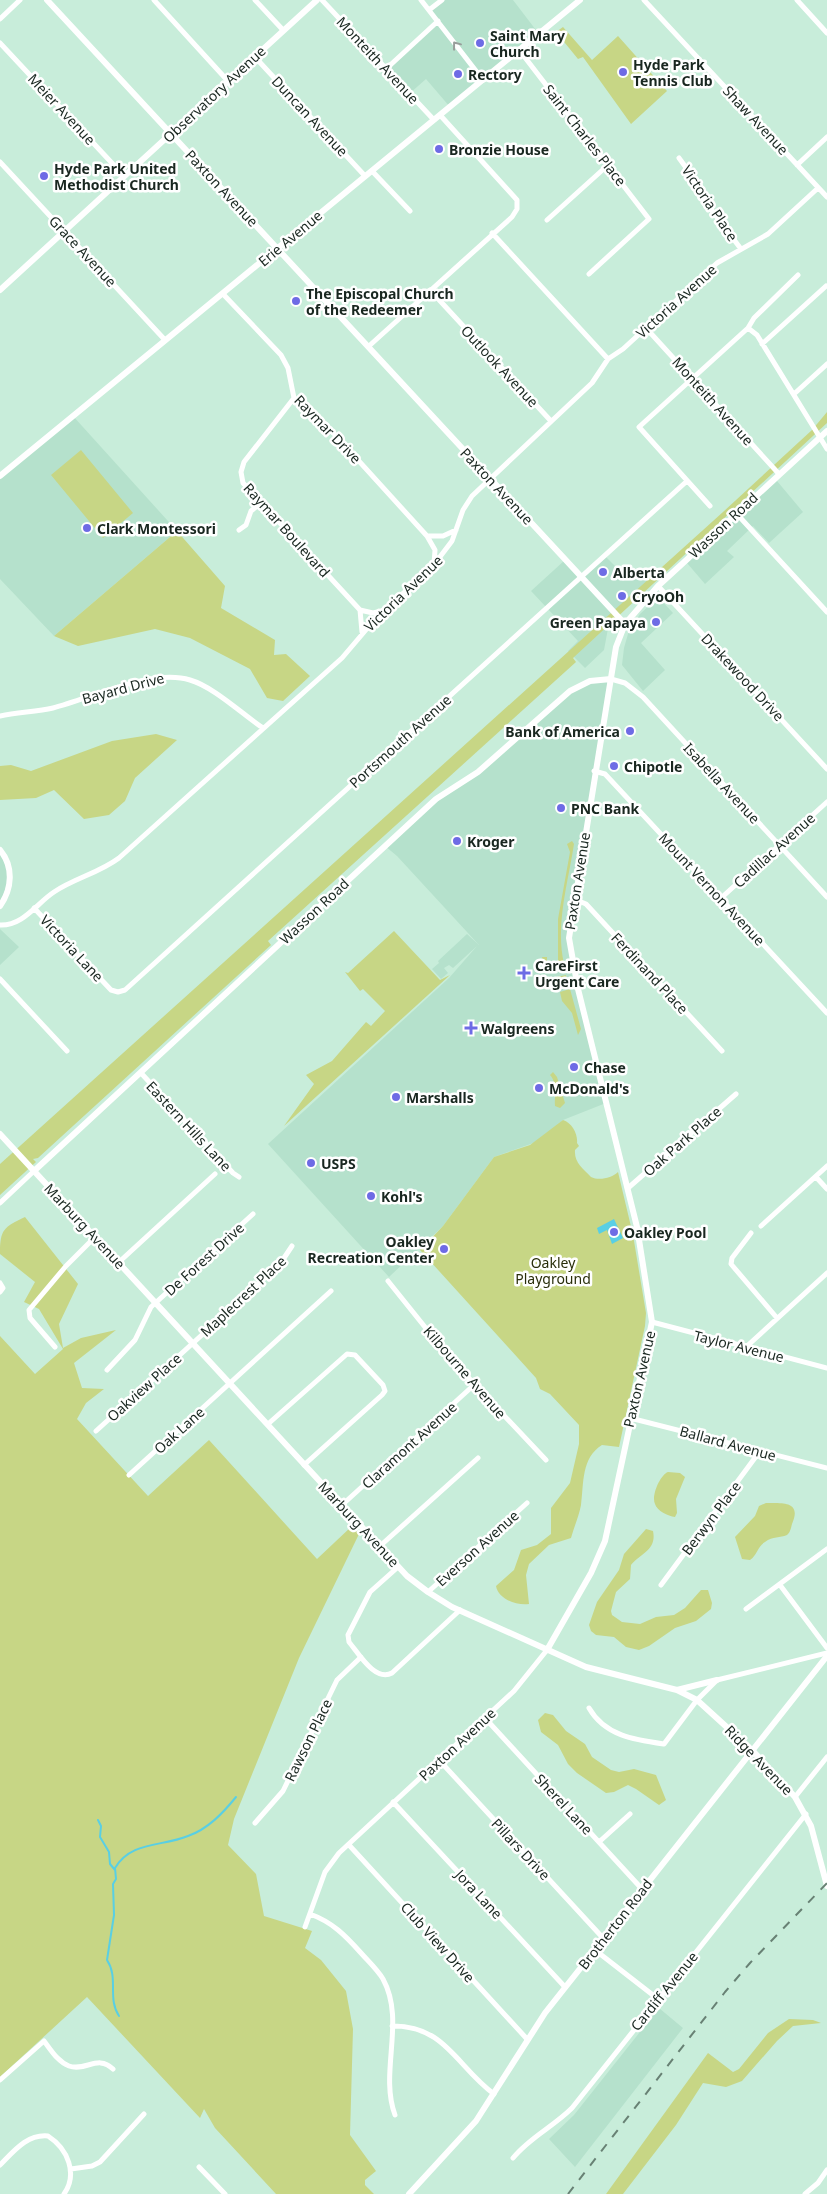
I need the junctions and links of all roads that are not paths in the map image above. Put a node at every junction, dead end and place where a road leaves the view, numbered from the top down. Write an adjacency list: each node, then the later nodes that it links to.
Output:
1 (20, 0): 13 (street)
2 (47, 0): 24 (street, Paxton Avenue)
3 (154, 0): 21 (street)
4 (255, 0): 15 (street)
5 (317, 0): 15 (street, Observatory Avenue)
6 (322, 0): 20 (street, Monteith Avenue)
7 (421, 0): 12 (street)
8 (442, 0): 12 (street)
9 (580, 0): 18 (street, Erie Avenue)
10 (644, 0): 29 (street, Shaw Avenue)
11 (797, 0): 16 (street)
12 (429, 10): 14 (street)
13 (0, 19)
14 (438, 21): 20 (street); 22 (street, one-way to 14)
15 (283, 30): 19 (street, Observatory Avenue)
16 (827, 33)
17 (0, 43): 31 (street, Meier Avenue)
18 (520, 51): 22 (street, Erie Avenue); 28 (street, Saint Charles Place)
19 (254, 56): 21 (street, Observatory Avenue); 32 (street, Duncan Avenue)
20 (386, 70): 23 (street, Monteith Avenue)
21 (228, 80): 24 (street, Observatory Avenue)
22 (483, 80): 23 (street, Erie Avenue)
23 (437, 118): 30 (street, Erie Avenue); 38 (street, Monteith Avenue)
24 (171, 133): 31 (street, Observatory Avenue); 39 (street, Paxton Avenue)
25 (827, 137): 29 (street)
26 (679, 158): 40 (street, Victoria Place)
27 (0, 162): 37 (street, Grace Avenue)
28 (608, 165): 36 (street); 41 (street, Saint Charles Place)
29 (797, 165): 33 (street, Shaw Avenue)
30 (372, 171): 32 (street, Erie Avenue); 35 (street)
31 (124, 176): 37 (street, Observatory Avenue)
32 (366, 176): 39 (street, Erie Avenue)
33 (818, 188): 34 (street, Shaw Avenue); 40 (street, Victoria Avenue)
34 (827, 197)
35 (410, 211)
36 (548, 220)
37 (64, 231): 44 (street, Observatory Avenue); 49 (street, Grace Avenue)
38 (492, 233): 45 (street); 52 (street)
39 (277, 249): 46 (street, Erie Avenue); 51 (street, Paxton Avenue)
40 (741, 249): 47 (street, Victoria Avenue)
41 (589, 274)
42 (798, 275): 48 (street)
43 (826, 286): 50 (street)
44 (0, 290)
45 (430, 290): 51 (street); 57 (street, Outlook Avenue)
46 (223, 294): 49 (street, Erie Avenue); 56 (street, Raymar Drive)
47 (646, 328): 52 (street, Victoria Avenue); 54 (street, Monteith Avenue)
48 (748, 328): 50 (street); 54 (street)
49 (165, 340): 62 (street, Erie Avenue)
50 (762, 344): 55 (street)
51 (369, 346): 63 (street, Paxton Avenue)
52 (608, 359): 57 (street, Victoria Avenue)
53 (827, 364): 55 (street)
54 (692, 378): 61 (street, Monteith Avenue); 64 (street)
55 (794, 394): 59 (street)
56 (294, 398): 65 (street, Raymar Boulevard); 70 (street, Raymar Drive)
57 (550, 420): 63 (street, Victoria Avenue)
58 (827, 431): 59 (street, Wasson Road)
59 (819, 438): 60 (street); 61 (street, Wasson Road)
60 (827, 449)
61 (780, 474): 67 (street, Wasson Road)
62 (0, 476)
63 (489, 477): 69 (street, Victoria Avenue); 72 (street, Paxton Avenue)
64 (687, 481): 66 (street); 72 (street, Portsmouth Avenue)
65 (261, 503): 68 (street); 74 (street, Raymar Boulevard)
66 (710, 506)
67 (736, 513): 73 (street, Wasson Road); 76 (street)
68 (239, 530)
69 (456, 530): 70 (street); 71 (street, Victoria Avenue)
70 (427, 536): 71 (street, Raymar Drive)
71 (433, 566): 75 (street, Victoria Avenue)
72 (582, 578): 77 (street, Paxton Avenue); 94 (street, Portsmouth Avenue)
73 (658, 586): 77 (street, Wasson Road); 82 (street, Drakewood Drive)
74 (360, 610): 75 (street); 78 (street)
75 (383, 611): 78 (street, Victoria Avenue)
76 (827, 612)
77 (625, 624): 79 (street, Paxton Avenue)
78 (361, 634): 81 (street, Victoria Avenue)
79 (611, 679): 83 (street, Paxton Avenue); 85 (street, Isabella Avenue); 98 (street, Wasson Road)
80 (0, 716): 81 (street, Bayard Drive)
81 (263, 728): 91 (street, Victoria Avenue)
82 (827, 769)
83 (594, 771): 88 (street, Mount Vernon Avenue); 89 (street, Paxton Avenue)
84 (827, 802): 85 (street, Cadillac Avenue)
85 (779, 845): 87 (street, Isabella Avenue); 88 (street, Cadillac Avenue)
86 (0, 850): 90 (street)
87 (827, 897)
88 (720, 898): 95 (street, Mount Vernon Avenue)
89 (574, 900): 97 (street, Ferdinand Place); 106 (street, Paxton Avenue)
90 (0, 906)
91 (34, 908): 92 (street, Victoria Avenue); 94 (street, Victoria Lane)
92 (0, 925)
93 (0, 979): 96 (street)
94 (110, 988)
95 (827, 1013)
96 (67, 1051)
97 (722, 1051)
98 (141, 1073): 102 (street, Wasson Road); 104 (street, Eastern Hills Lane)
99 (736, 1094): 106 (street, Oak Park Place)
100 (0, 1134): 102 (street, Marburg Avenue)
101 (827, 1166): 105 (street)
102 (34, 1171): 108 (street); 112 (street, Marburg Avenue)
103 (215, 1174): 114 (street)
104 (239, 1177)
105 (816, 1177): 107 (street); 110 (street)
106 (628, 1188): 122 (street, Paxton Avenue)
107 (827, 1189)
108 (0, 1203)
109 (253, 1214): 120 (street, De Forest Drive)
110 (761, 1226)
111 (751, 1233): 121 (street)
112 (95, 1237): 114 (street, Marburg Avenue); 124 (street)
113 (292, 1246): 123 (street, Maplecrest Place)
114 (118, 1262): 120 (street, Marburg Avenue)
115 (827, 1273): 121 (street)
116 (388, 1281): 129 (street, Kilbourne Avenue)
117 (0, 1283): 119 (street)
118 (331, 1291): 128 (street, Oak Lane)
119 (0, 1292)
120 (155, 1303): 123 (street, Marburg Avenue); 127 (street, De Forest Drive)
121 (777, 1318): 125 (street)
122 (652, 1322): 125 (street, Taylor Avenue); 130 (street, Paxton Avenue)
123 (192, 1344): 128 (street, Marburg Avenue); 132 (street, Oakview Place)
124 (55, 1347)
125 (746, 1347): 126 (street, Taylor Avenue)
126 (827, 1368)
127 (106, 1370)
128 (230, 1384): 131 (street, Marburg Avenue); 138 (street, Oak Lane)
129 (475, 1384): 135 (street, Kilbourne Avenue); 140 (street, Claramont Avenue)
130 (630, 1418): 133 (street, Ballard Avenue); 150 (street, Paxton Avenue)
131 (268, 1424): 136 (street, Marburg Avenue); 136 (street)
132 (96, 1431)
133 (760, 1451): 137 (street, Ballard Avenue); 144 (street, Berwyn Place)
134 (478, 1458): 141 (street)
135 (546, 1460)
136 (304, 1465): 140 (street, Marburg Avenue)
137 (827, 1468)
138 (129, 1475)
139 (527, 1503): 146 (street, Everson Avenue)
140 (342, 1505): 141 (street, Marburg Avenue)
141 (380, 1546): 143 (street, Marburg Avenue)
142 (827, 1549): 145 (street)
143 (398, 1567): 146 (street, Marburg Avenue); 152 (street)
144 (661, 1585)
145 (780, 1585): 147 (street); 149 (street)
146 (428, 1592): 148 (street, Marburg Avenue)
147 (746, 1609)
148 (460, 1610): 150 (street, Marburg Avenue); 152 (street)
149 (827, 1648)
150 (548, 1650): 154 (street, Marburg Avenue); 157 (street, Paxton Avenue)
151 (827, 1655): 153 (street); 158 (street, Brotherton Road)
152 (361, 1657): 165 (street, Rawson Place)
153 (717, 1680): 154 (street); 155 (street)
154 (677, 1690): 155 (street, Marburg Avenue)
155 (697, 1700): 156 (street); 158 (street, Ridge Avenue)
156 (589, 1708)
157 (485, 1718): 160 (street, Paxton Avenue); 166 (street, Sherel Lane)
158 (753, 1751): 161 (street, Ridge Avenue); 169 (street, Brotherton Road)
159 (827, 1757): 161 (street)
160 (439, 1760): 162 (street, Paxton Avenue); 172 (street, Pillars Drive)
161 (795, 1797): 164 (street, Ridge Avenue)
162 (393, 1802): 167 (street, Paxton Avenue); 174 (street, Jora Lane)
163 (630, 1814): 166 (street)
164 (806, 1814): 168 (street, Ridge Avenue); 175 (street, Cardiff Avenue)
165 (255, 1823)
166 (599, 1842): 169 (street, Sherel Lane)
167 (349, 1844): 170 (street, Paxton Avenue); 177 (street, Club View Drive)
168 (827, 1886)
169 (642, 1889): 172 (street, Brotherton Road)
170 (310, 1914): 171 (street, Paxton Avenue); 176 (street)
171 (305, 1927)
172 (603, 1938): 173 (street, Brotherton Road)
173 (595, 1950): 174 (street, Brotherton Road); 175 (street)
174 (565, 1987): 177 (street, Brotherton Road)
175 (658, 1999): 183 (street, Cardiff Avenue)
176 (392, 2026): 180 (street); 182 (street)
177 (527, 2039): 180 (street, Brotherton Road)
178 (113, 2069): 179 (street)
179 (0, 2080)
180 (494, 2094): 190 (street, Brotherton Road)
181 (144, 2114): 186 (street)
182 (395, 2115)
183 (513, 2158)
184 (0, 2165): 186 (street)
185 (200, 2167): 189 (street)
186 (71, 2169): 188 (street)
187 (827, 2170): 191 (street)
188 (64, 2194)
189 (225, 2194)
190 (409, 2194)
191 (805, 2194)

